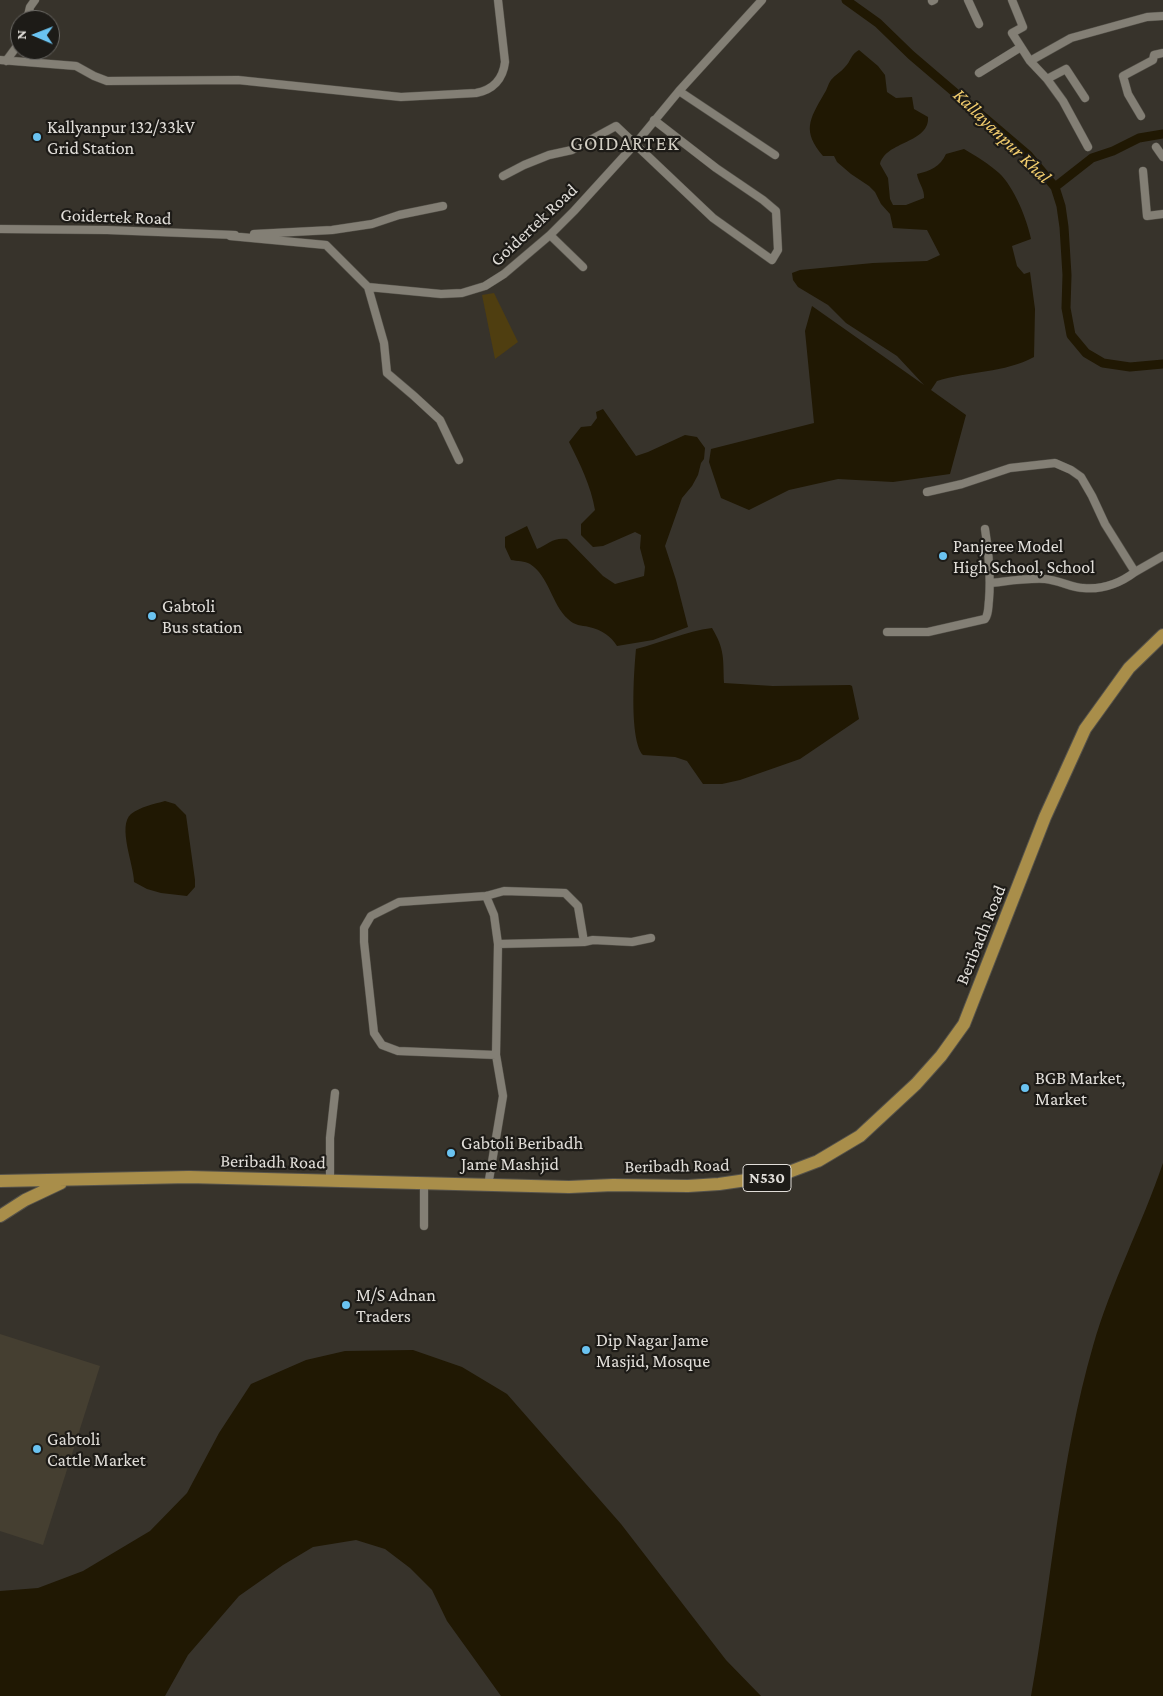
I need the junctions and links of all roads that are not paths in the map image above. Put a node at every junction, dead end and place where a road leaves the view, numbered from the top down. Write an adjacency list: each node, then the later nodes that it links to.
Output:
1 (498, 0): 9 (street)
2 (762, 0): 13 (street, Goidertek Road)
3 (968, 0): 6 (street)
4 (1012, 0): 7 (street)
5 (1163, 16): 10 (street)
6 (979, 24)
7 (1021, 47): 10 (street); 11 (street)
8 (1163, 53): 15 (street)
9 (3, 61)
10 (1030, 61): 12 (street)
11 (979, 73)
12 (1047, 79): 14 (street); 18 (street)
13 (679, 91): 16 (street, Goidertek Road); 20 (street)
14 (1085, 98)
15 (1141, 116)
16 (654, 120): 17 (street, Goidertek Road); 17 (street)
17 (636, 143): 23 (street); 27 (street, Goidertek Road)
18 (1088, 147)
19 (1156, 147): 21 (street)
20 (775, 155)
21 (1163, 157)
22 (1143, 171): 25 (street)
23 (502, 176)
24 (443, 206): 28 (street, Goidertek Road)
25 (1163, 214)
26 (0, 229): 28 (street, Goidertek Road)
27 (550, 235): 29 (street); 30 (street, Goidertek Road)
28 (230, 236): 30 (street, Goidertek Road)
29 (583, 267)
30 (368, 286): 31 (street)
31 (459, 460)
32 (927, 492): 35 (street)
33 (985, 529): 36 (street)
34 (1163, 556): 35 (street)
35 (1135, 572): 36 (street)
36 (991, 583): 37 (street)
37 (887, 632)
38 (1163, 635): 49 (highway, Beribadh Road / N530)
39 (486, 896): 41 (street); 42 (street); 43 (street)
40 (651, 938): 41 (street)
41 (584, 942): 42 (street)
42 (498, 944): 43 (street)
43 (496, 1054): 49 (street)
44 (336, 1093): 46 (street)
45 (70, 1179): 46 (highway, Beribadh Road / N530); 47 (highway, Beribadh Road); 50 (highway)
46 (330, 1180): 48 (highway, Beribadh Road / N530)
47 (0, 1182)
48 (424, 1185): 49 (highway, Beribadh Road / N530); 51 (street)
49 (488, 1186)
50 (0, 1216)
51 (424, 1226)

